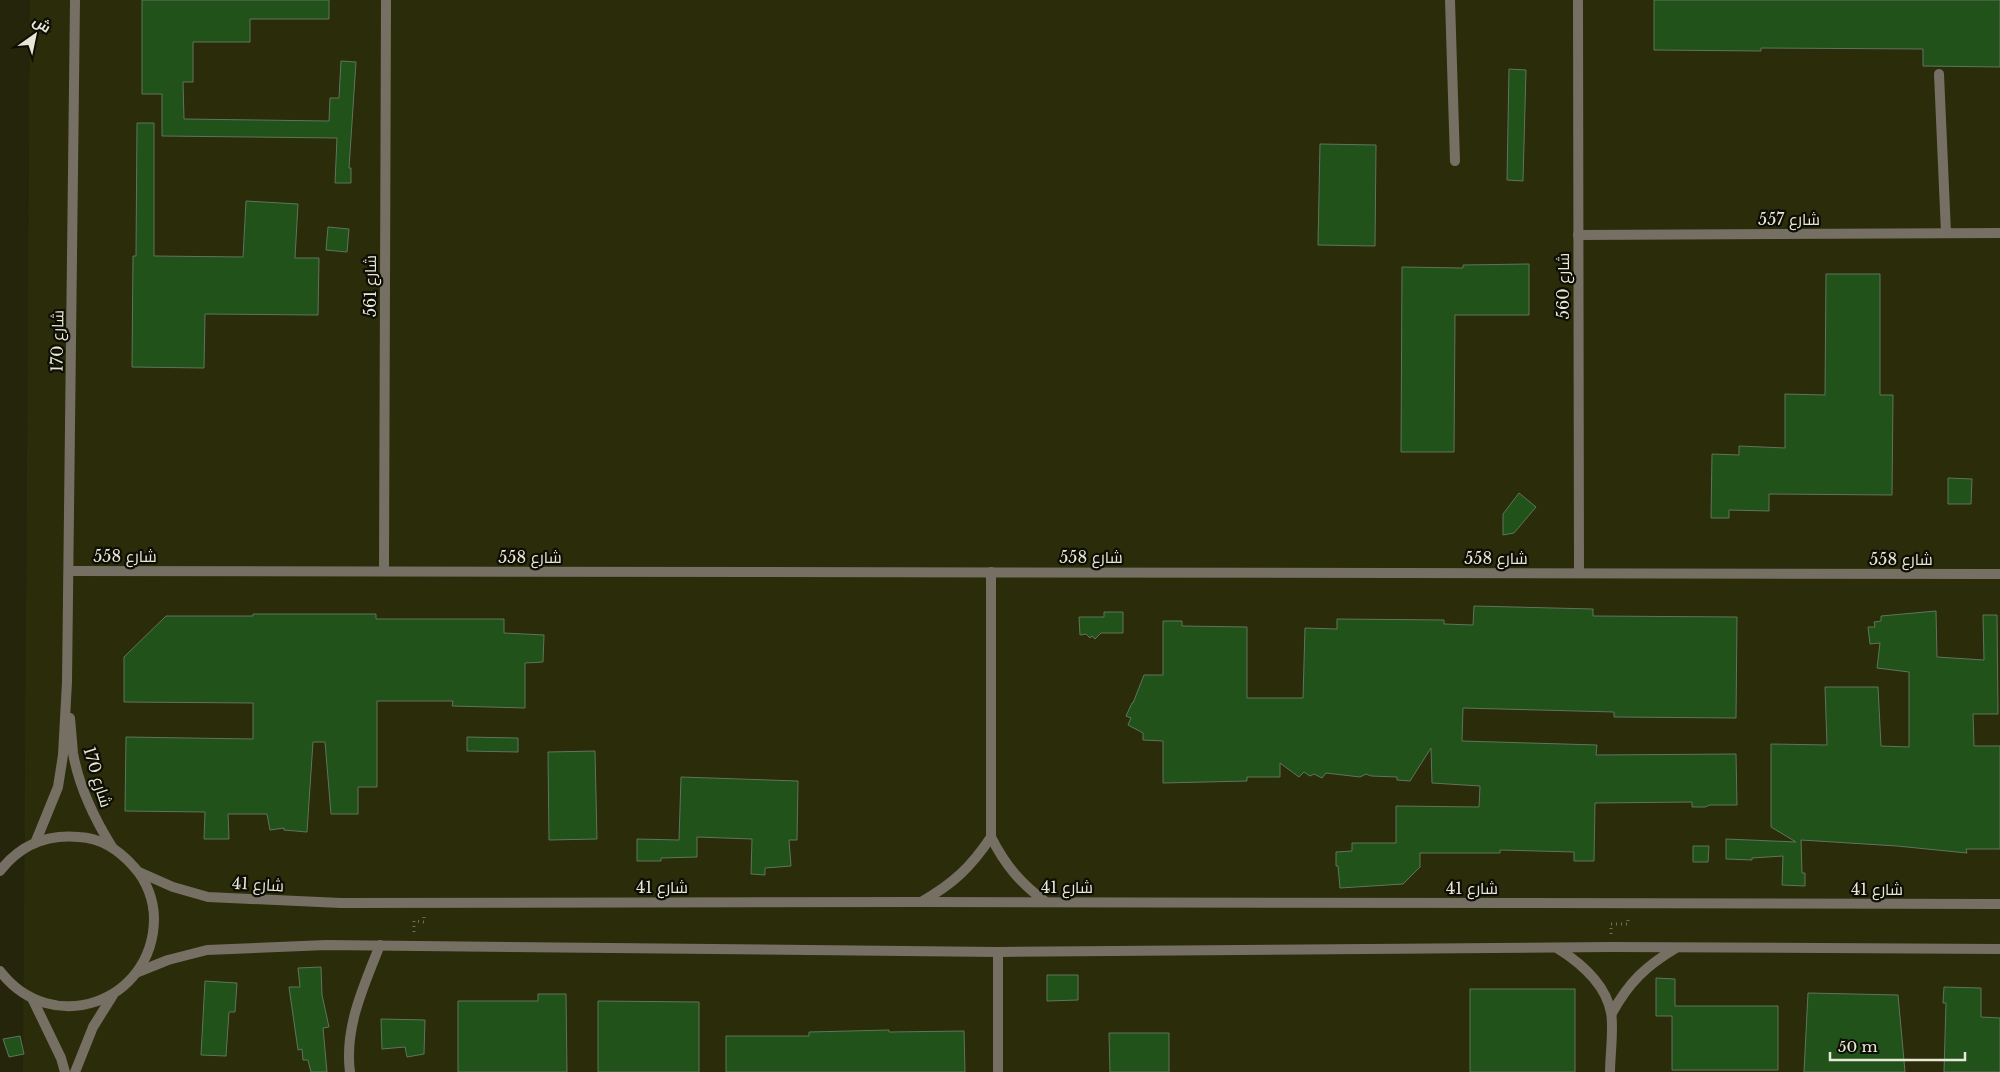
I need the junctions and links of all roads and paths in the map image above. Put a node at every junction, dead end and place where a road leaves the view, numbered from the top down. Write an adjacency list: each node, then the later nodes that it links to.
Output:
1 (75, 0): 10 (street, شارع 170)
2 (386, 0): 11 (street, شارع 561)
3 (1450, 0): 6 (street)
4 (1578, 0): 9 (street, شارع 560)
5 (1939, 74): 7 (street)
6 (1455, 161)
7 (1946, 233): 8 (street, شارع 557); 9 (street, شارع 557)
8 (2000, 233)
9 (1578, 235): 13 (street, شارع 560)
10 (70, 571): 11 (street, شارع 558); 15 (street, شارع 170)
11 (384, 572): 12 (street, شارع 558)
12 (991, 572): 13 (street, شارع 558); 16 (street)
13 (1579, 573): 14 (street, شارع 558)
14 (2000, 574)
15 (67, 682): 17 (street, شارع 170); 18 (street, شارع 170)
16 (991, 837): 22 (street); 23 (street)
17 (36, 841): 18 (street); 19 (street)
18 (112, 847): 20 (street)
19 (0, 871)
20 (139, 872): 21 (street, شارع 41); 34 (street)
21 (425, 902): 22 (street, شارع 41); 27 (path)
22 (921, 902): 23 (street, شارع 41)
23 (1046, 902): 24 (street, شارع 41)
24 (1627, 903): 25 (street, شارع 41); 29 (path)
25 (2000, 904)
26 (380, 945): 27 (street); 34 (street); 40 (street)
27 (413, 945): 32 (street)
28 (1557, 947): 29 (street); 32 (street); 37 (street)
29 (1611, 947): 30 (street)
30 (1678, 947): 31 (street); 37 (street)
31 (2000, 949)
32 (998, 952): 41 (street)
33 (0, 971): 36 (street)
34 (138, 972): 35 (street)
35 (113, 995): 36 (street); 39 (street)
36 (32, 998): 38 (street)
37 (1612, 1013): 42 (street)
38 (65, 1072)
39 (75, 1072)
40 (350, 1072)
41 (998, 1072)
42 (1610, 1072)

